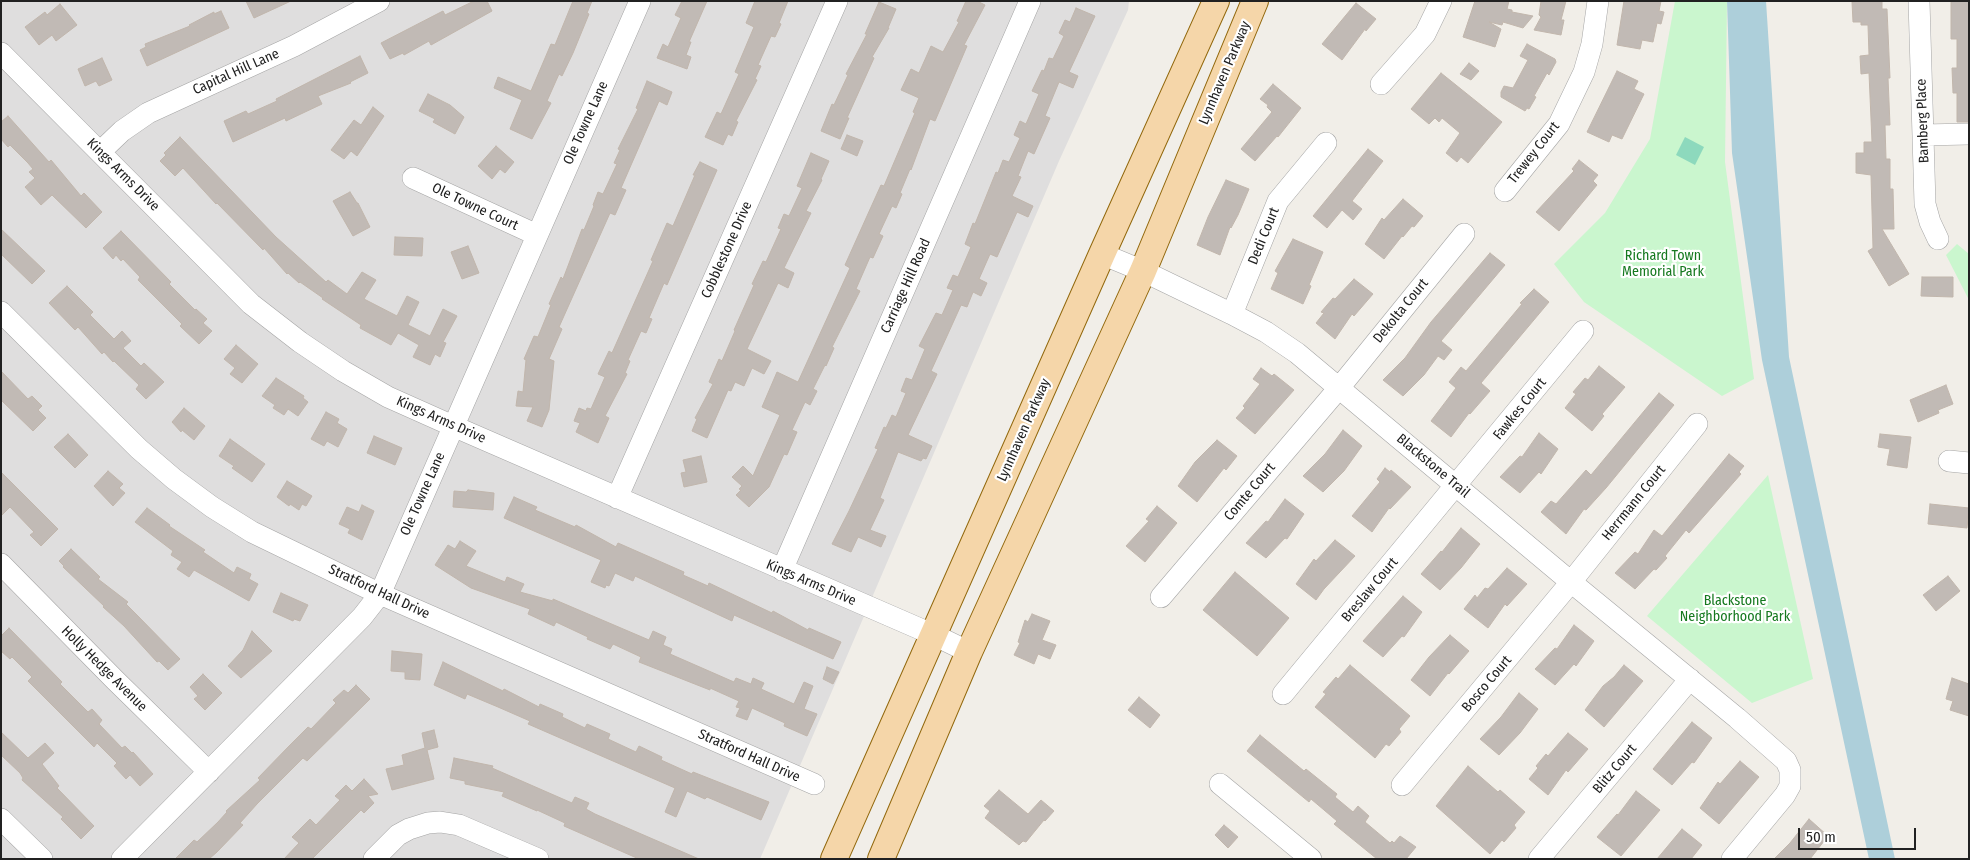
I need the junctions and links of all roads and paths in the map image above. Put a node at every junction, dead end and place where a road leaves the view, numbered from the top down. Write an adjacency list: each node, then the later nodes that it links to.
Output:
1 (379, 1): 15 (street, Capital Hill Lane)
2 (640, 1): 19 (street, Ole Towne Lane)
3 (837, 1): 30 (street, Cobblestone Drive)
4 (1030, 1): 32 (street, Carriage Hill Road)
5 (1216, 1): 21 (main road, Lynnhaven Parkway)
6 (1255, 1): 22 (main road, Lynnhaven Parkway)
7 (1441, 1): 11 (street)
8 (1598, 1): 17 (street, Trewey Court)
9 (1919, 1): 13 (street, Bamberg Place)
10 (1, 53): 15 (street, Kings Arms Drive)
11 (1381, 84)
12 (1969, 134): 13 (street)
13 (1923, 135): 20 (street, Bamberg Place)
14 (1326, 143): 24 (street, Dedi Court)
15 (100, 152): 28 (street, Kings Arms Drive)
16 (414, 178): 19 (street, Ole Towne Court)
17 (1505, 191)
18 (1464, 234): 26 (street, Dekolta Court)
19 (537, 235): 28 (street, Ole Towne Lane)
20 (1938, 239)
21 (1102, 254): 22 (street, Blackstone Trail); 36 (main road, Lynnhaven Parkway)
22 (1143, 271): 24 (street, Blackstone Trail); 37 (main road, Lynnhaven Parkway)
23 (1, 312): 34 (street, Stratford Hall Drive)
24 (1232, 314): 26 (street, Blackstone Trail)
25 (1583, 331): 29 (street, Fawkes Court)
26 (1339, 388): 29 (street, Blackstone Trail); 35 (street, Comte Court)
27 (1697, 424): 33 (street, Herrmann Court)
28 (453, 426): 30 (street, Kings Arms Drive); 34 (street, Ole Towne Lane)
29 (1456, 486): 33 (street, Blackstone Trail); 39 (street, Breslaw Court)
30 (617, 498): 32 (street, Kings Arms Drive)
31 (1, 564): 40 (street, Holly Hedge Avenue)
32 (782, 570): 36 (street, Kings Arms Drive)
33 (1571, 582): 38 (street, Blackstone Trail); 43 (street, Bosco Court)
34 (380, 594): 40 (street, Ole Towne Lane); 41 (street, Stratford Hall Drive)
35 (1162, 597)
36 (934, 635): 37 (street, Kings Arms Drive); 49 (main road, Lynnhaven Parkway)
37 (969, 652): 50 (main road, Lynnhaven Parkway)
38 (1690, 679): 52 (street, Blitz Court); 53 (street, Blackstone Trail)
39 (1284, 694)
40 (209, 772): 46 (street, Ole Towne Lane)
41 (814, 784)
42 (1220, 784): 51 (street)
43 (1402, 785)
44 (1, 819): 45 (street)
45 (42, 859)
46 (122, 859)
47 (374, 859): 48 (street)
48 (538, 859)
49 (834, 859)
50 (881, 859)
51 (1311, 859)
52 (1539, 859)
53 (1732, 859)

